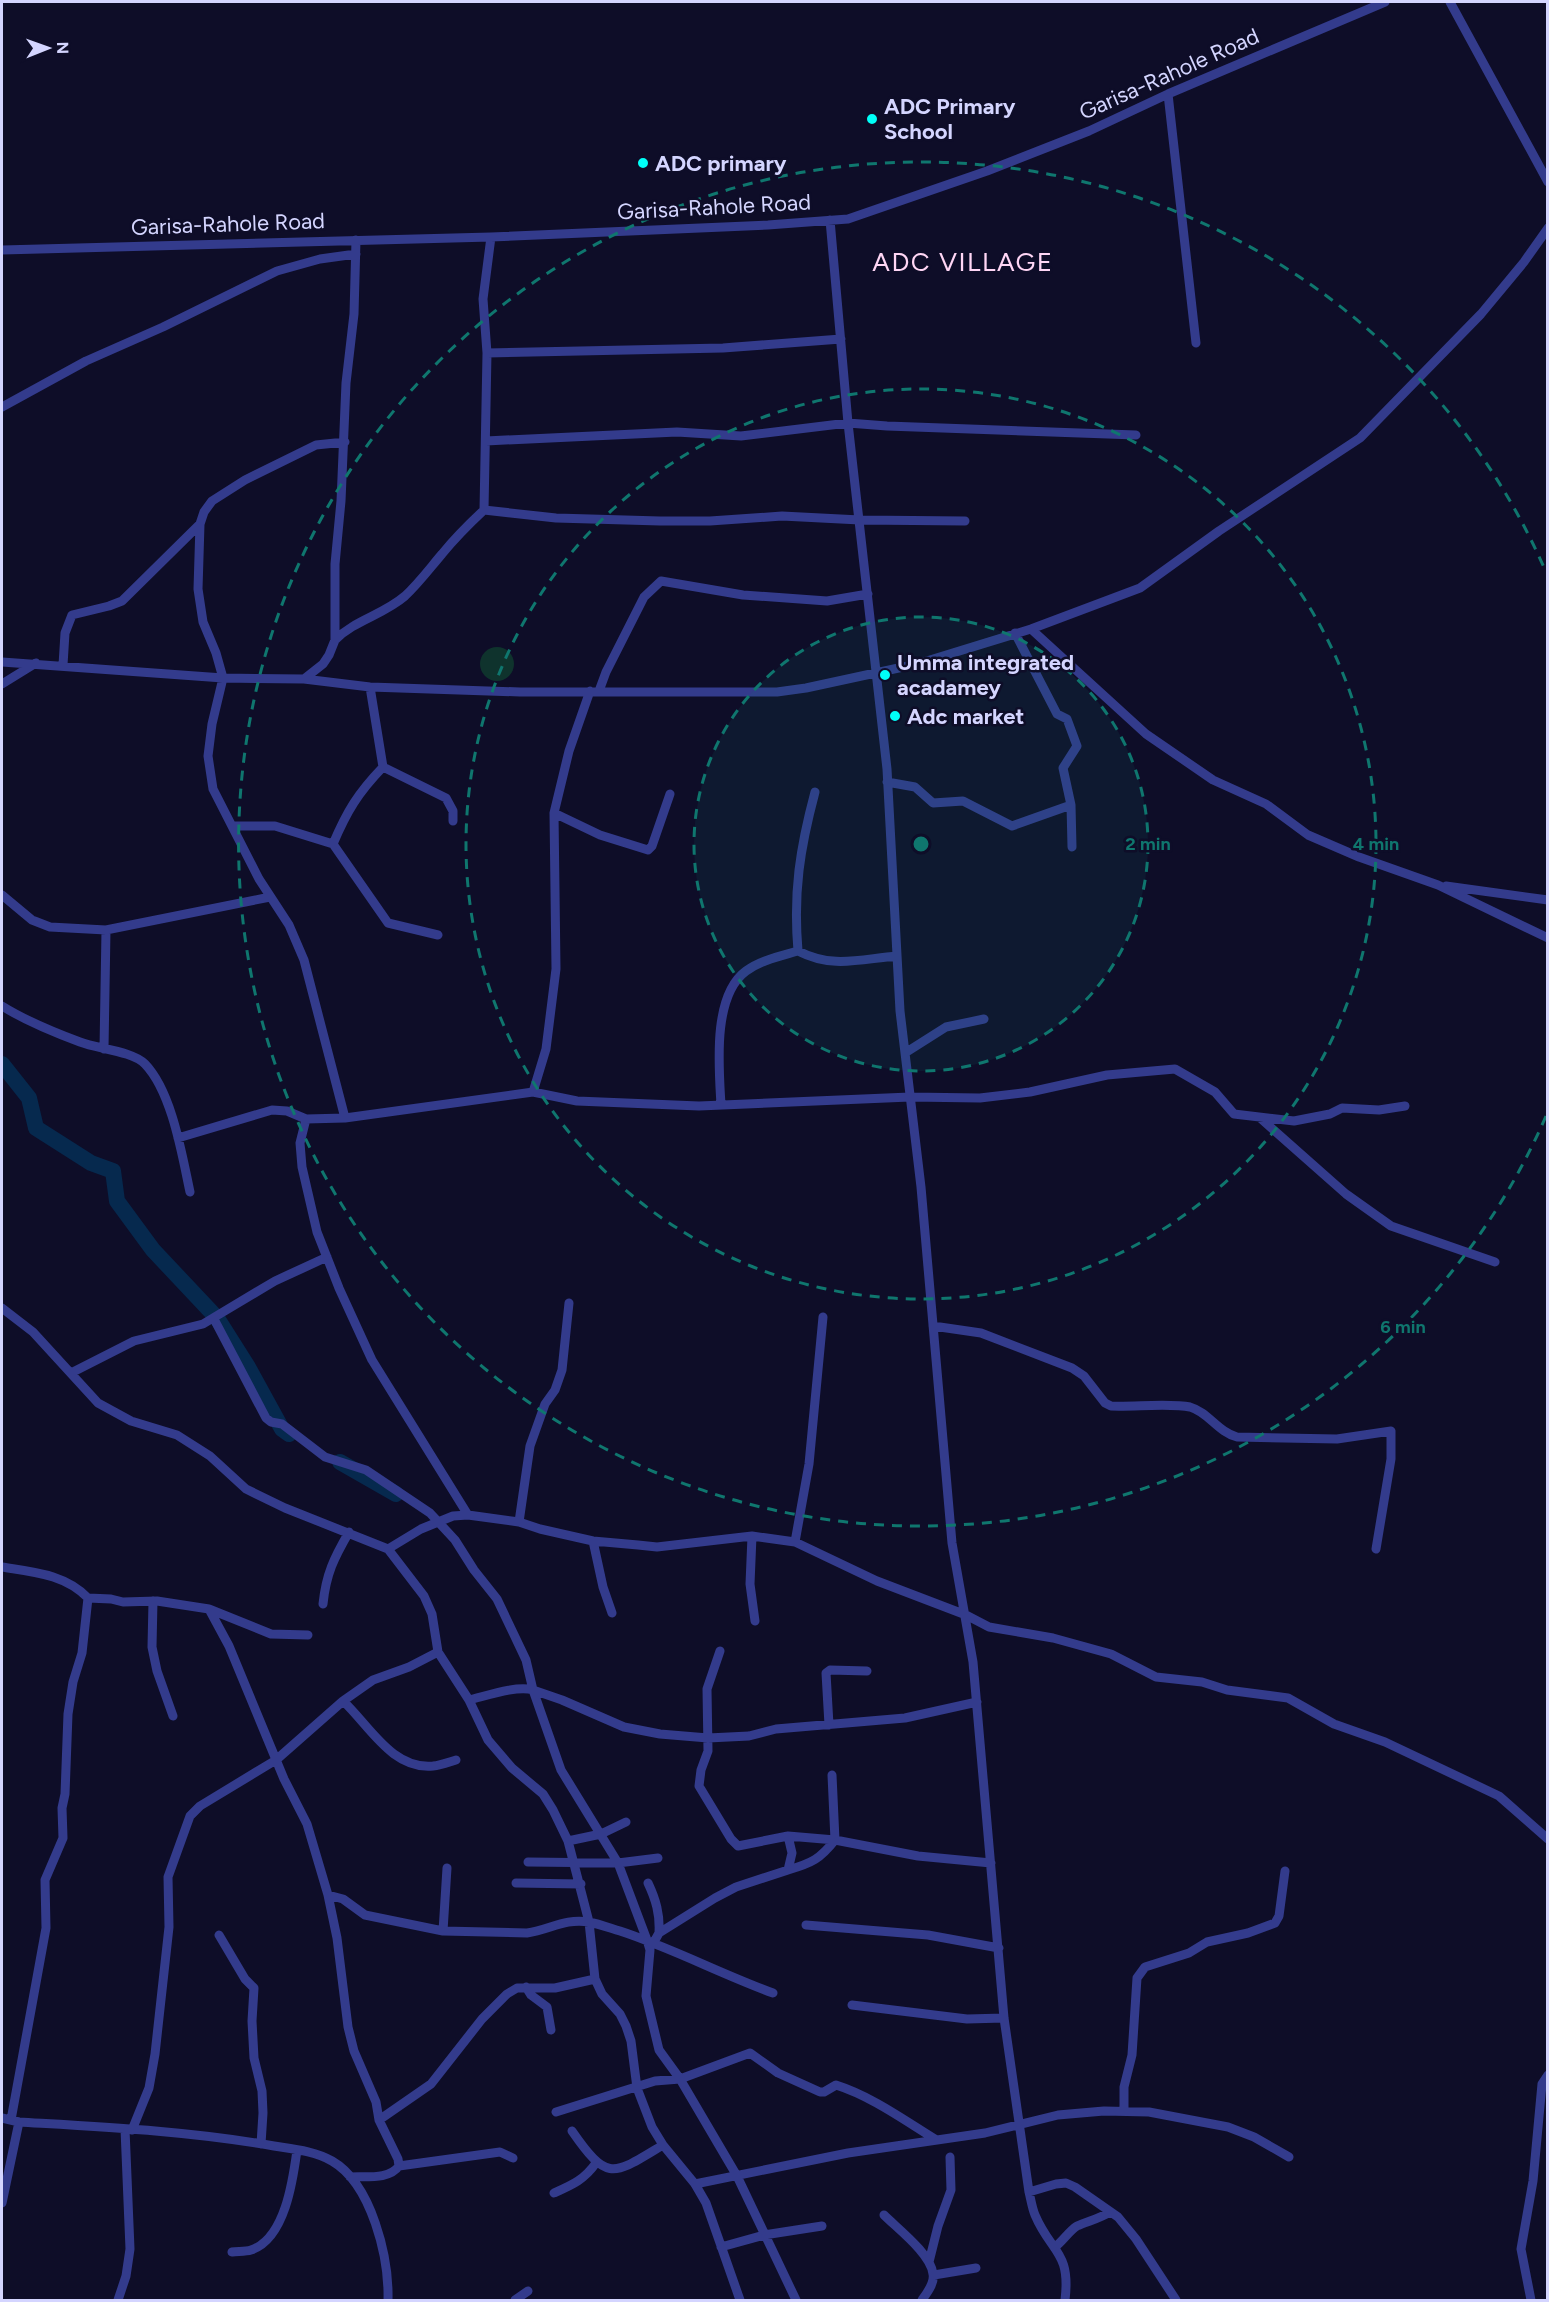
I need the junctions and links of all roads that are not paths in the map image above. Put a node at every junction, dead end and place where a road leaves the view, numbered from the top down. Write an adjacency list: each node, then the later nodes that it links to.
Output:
1 (1385, 2): 3 (street, Garisa-Rahole Road)
2 (1450, 2): 4 (street)
3 (1167, 94): 5 (street, Garisa-Rahole Road); 12 (street)
4 (1548, 182)
5 (830, 220): 7 (street, Garisa-Rahole Road); 11 (street)
6 (1548, 228): 24 (street)
7 (491, 237): 8 (street, Garisa-Rahole Road); 13 (street)
8 (356, 240): 9 (street, Garisa-Rahole Road); 10 (street)
9 (2, 250)
10 (356, 254): 14 (street); 18 (street)
11 (841, 339): 13 (street); 15 (street)
12 (1196, 343)
13 (487, 353): 17 (street)
14 (2, 407)
15 (849, 423): 16 (street); 17 (street); 20 (street)
16 (1136, 435)
17 (486, 441): 19 (street)
18 (345, 442): 22 (street); 26 (street)
19 (484, 510): 20 (street); 26 (street)
20 (860, 520): 21 (street); 23 (street)
21 (965, 521)
22 (200, 524): 29 (street); 31 (street)
23 (868, 594): 30 (street); 35 (street)
24 (1031, 629): 25 (street); 46 (street)
25 (1015, 633): 30 (street); 40 (street)
26 (334, 640): 32 (street)
27 (2, 662): 28 (street)
28 (36, 663): 29 (street); 33 (street)
29 (63, 665): 31 (street)
30 (876, 673): 35 (street); 37 (street)
31 (223, 678): 32 (street); 43 (street)
32 (304, 679): 34 (street)
33 (2, 684)
34 (370, 687): 35 (street); 36 (street)
35 (594, 691): 41 (street)
36 (383, 767): 42 (street); 44 (street)
37 (887, 782): 40 (street); 54 (street)
38 (815, 792): 53 (street)
39 (670, 794): 41 (street)
40 (1071, 805): 45 (street)
41 (554, 813): 59 (street)
42 (453, 821)
43 (231, 826): 44 (street); 48 (street)
44 (333, 844): 51 (street)
45 (1072, 847)
46 (1438, 885): 49 (street); 52 (street)
47 (2, 896): 50 (street)
48 (270, 897): 50 (street); 64 (street)
49 (1548, 900)
50 (106, 930): 57 (street)
51 (438, 936)
52 (1548, 938)
53 (798, 951): 54 (street); 61 (street)
54 (897, 956): 58 (street)
55 (2, 1006): 57 (street)
56 (984, 1019): 58 (street)
57 (104, 1049): 66 (street)
58 (905, 1053): 60 (street)
59 (533, 1092): 61 (street); 64 (street)
60 (910, 1097): 61 (street); 63 (street); 74 (street)
61 (721, 1105)
62 (1405, 1106): 63 (street)
63 (1259, 1117): 69 (street)
64 (345, 1118): 65 (street)
65 (306, 1119): 66 (street); 68 (street)
66 (178, 1138): 67 (street)
67 (190, 1192)
68 (327, 1257): 73 (street); 76 (street)
69 (1495, 1262)
70 (569, 1303): 77 (street)
71 (2, 1308): 75 (street)
72 (823, 1317): 82 (street)
73 (214, 1319): 75 (street); 78 (street)
74 (933, 1326): 84 (street); 91 (street)
75 (70, 1373): 79 (street)
76 (468, 1515): 77 (street); 78 (street)
77 (519, 1522): 81 (street)
78 (439, 1523): 83 (street); 97 (street)
79 (349, 1532): 83 (street); 88 (street)
80 (752, 1536): 81 (street); 82 (street); 92 (street)
81 (593, 1541): 90 (street)
82 (795, 1542): 91 (street)
83 (388, 1549): 95 (street)
84 (1376, 1549)
85 (2, 1567): 86 (street)
86 (88, 1598): 87 (street); 142 (street)
87 (153, 1601): 89 (street); 101 (street)
88 (323, 1605)
89 (209, 1609): 93 (street); 104 (street)
90 (612, 1613)
91 (966, 1615): 100 (street); 110 (street)
92 (755, 1620)
93 (308, 1635)
94 (720, 1651): 103 (street)
95 (438, 1652): 98 (street); 99 (street)
96 (867, 1671): 102 (street)
97 (533, 1690): 98 (street); 103 (street); 108 (street)
98 (469, 1700): 112 (street)
99 (344, 1701): 104 (street); 105 (street)
100 (977, 1702): 102 (street); 117 (street)
101 (172, 1716)
102 (829, 1725): 103 (street)
103 (708, 1738): 109 (street)
104 (276, 1760): 124 (street); 145 (street)
105 (456, 1760)
106 (832, 1774): 111 (street)
107 (626, 1822): 108 (street)
108 (601, 1834): 112 (street); 116 (street)
109 (788, 1836): 111 (street); 119 (street)
110 (1548, 1839)
111 (835, 1840): 117 (street); 119 (street)
112 (568, 1841): 115 (street)
113 (658, 1858): 116 (street)
114 (528, 1863): 115 (street)
115 (575, 1863): 116 (street); 122 (street)
116 (618, 1863): 129 (street)
117 (991, 1863): 130 (street)
118 (447, 1868): 127 (street)
119 (788, 1870): 129 (street)
120 (1285, 1871): 140 (street)
121 (516, 1883): 122 (street)
122 (580, 1884): 125 (street)
123 (648, 1884): 129 (street)
124 (328, 1895): 127 (street); 143 (street)
125 (589, 1922): 127 (street); 129 (street); 131 (street)
126 (806, 1925): 130 (street)
127 (443, 1931)
128 (219, 1935): 148 (street)
129 (654, 1938): 133 (street); 138 (street)
130 (999, 1948): 135 (street)
131 (595, 1979): 132 (street); 139 (street)
132 (526, 1987): 136 (street); 143 (street)
133 (773, 1993)
134 (852, 2005): 135 (street)
135 (1004, 2018): 144 (street)
136 (551, 2030)
137 (1548, 2075): 181 (street)
138 (680, 2079): 139 (street); 147 (street); 156 (street)
139 (637, 2088): 141 (street); 149 (street)
140 (1124, 2111): 144 (street); 152 (street)
141 (556, 2112)
142 (10, 2120): 145 (street); 161 (street)
143 (379, 2120): 155 (street)
144 (1018, 2125): 147 (street); 159 (street)
145 (129, 2130): 148 (street); 173 (street)
146 (572, 2131): 154 (street)
147 (935, 2139): 156 (street)
148 (261, 2144): 150 (street)
149 (663, 2145): 154 (street); 158 (street)
150 (297, 2150): 157 (street); 168 (street)
151 (950, 2157): 169 (street)
152 (1289, 2157)
153 (513, 2158): 155 (street)
154 (596, 2163): 160 (street)
155 (399, 2166): 157 (street)
156 (737, 2176): 158 (street); 165 (street)
157 (350, 2177): 174 (street)
158 (696, 2184): 166 (street)
159 (1029, 2192): 162 (street); 167 (street)
160 (554, 2193)
161 (2, 2203)
162 (1110, 2212): 167 (street); 180 (street)
163 (884, 2215): 169 (street)
164 (822, 2226): 165 (street)
165 (764, 2235): 166 (street); 177 (street)
166 (721, 2247): 176 (street)
167 (1055, 2247): 179 (street)
168 (232, 2252)
169 (930, 2262): 171 (street)
170 (976, 2268): 171 (street)
171 (934, 2275): 178 (street)
172 (528, 2291): 175 (street)
173 (118, 2301)
174 (388, 2301)
175 (515, 2301)
176 (740, 2301)
177 (796, 2301)
178 (922, 2301)
179 (1065, 2301)
180 (1176, 2301)
181 (1531, 2301)

